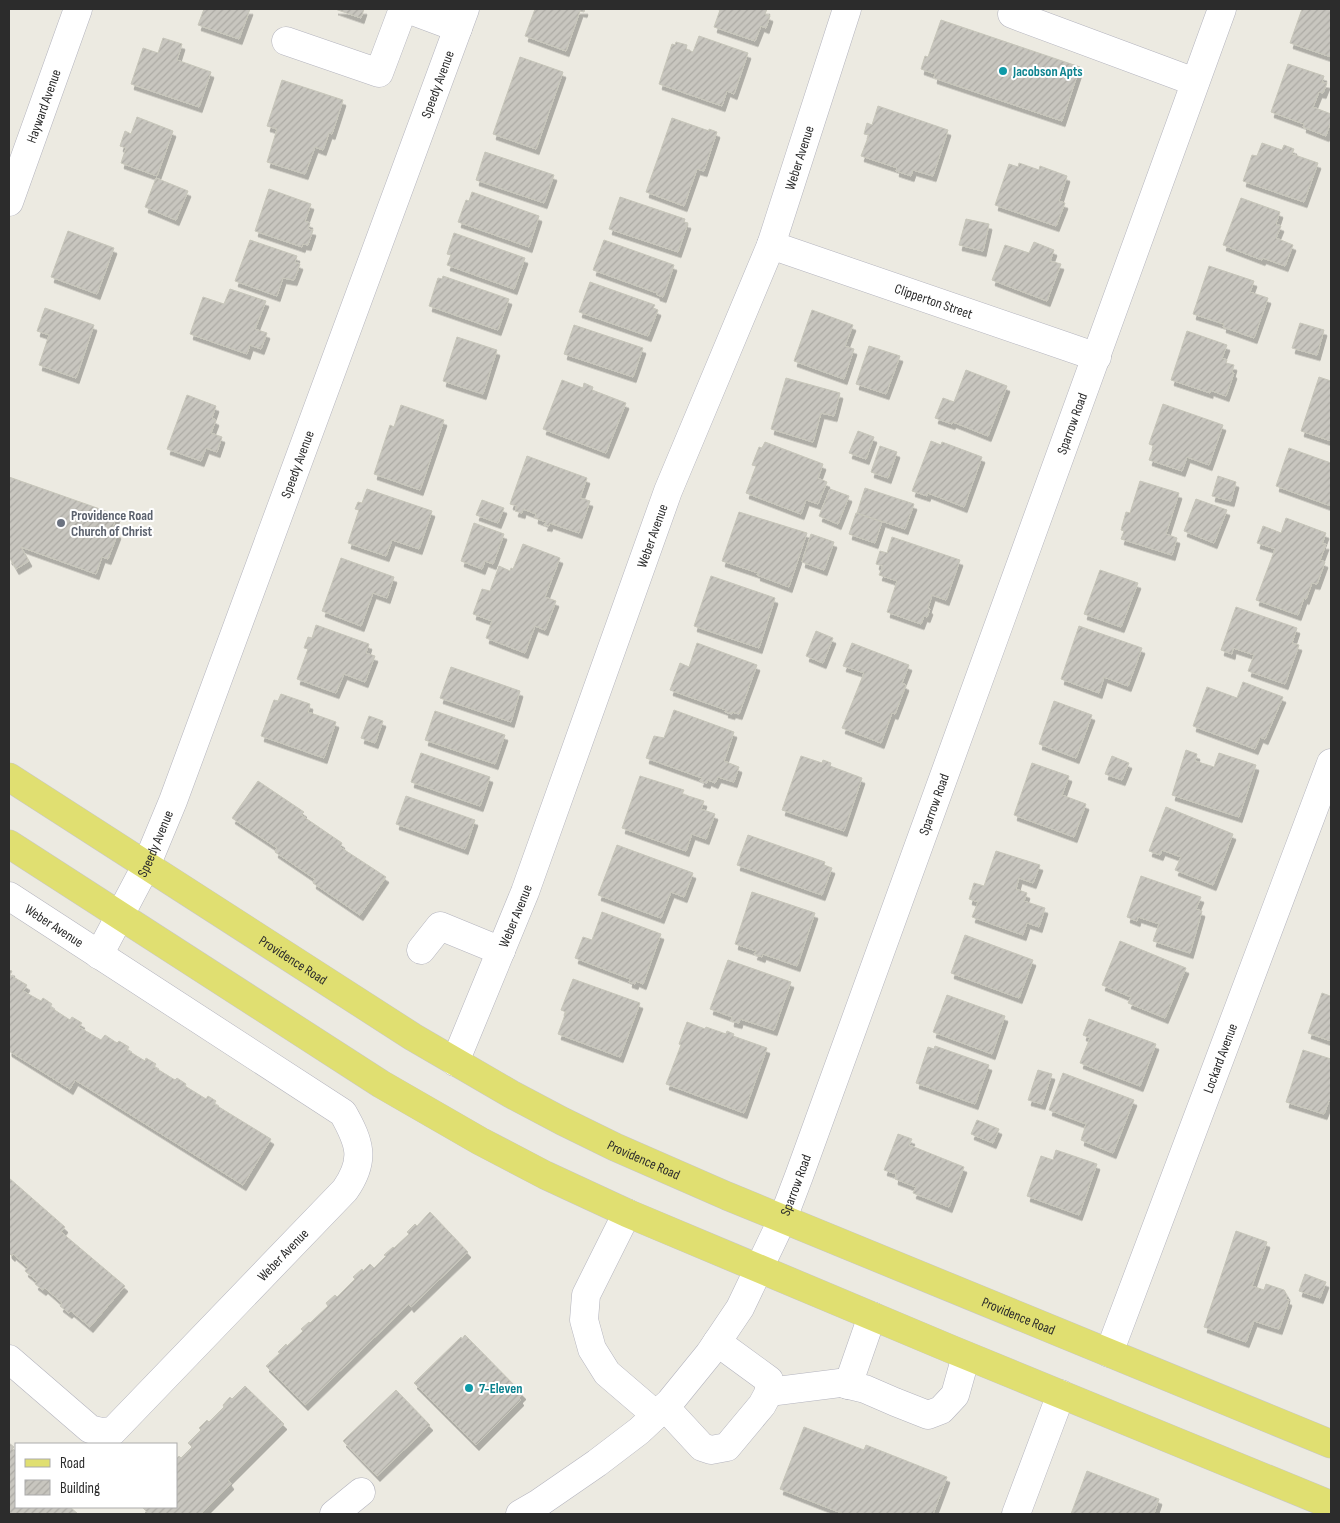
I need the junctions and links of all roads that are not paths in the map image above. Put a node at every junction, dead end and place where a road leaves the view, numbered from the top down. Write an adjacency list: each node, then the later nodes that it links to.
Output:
1 (78, 9): 10 (street, Hayward Avenue)
2 (403, 9): 8 (street)
3 (407, 9): 7 (street)
4 (847, 9): 11 (street, Weber Avenue)
5 (1222, 9): 9 (street, Sparrow Road)
6 (1012, 14): 9 (street)
7 (461, 18): 16 (street, Speedy Avenue)
8 (286, 41)
9 (1195, 82): 12 (street, Sparrow Road)
10 (9, 202)
11 (771, 245): 12 (street, Clipperton Street); 20 (street, Weber Avenue)
12 (1097, 356): 24 (street, Sparrow Road)
13 (1331, 763): 28 (street, Lockard Avenue)
14 (9, 777): 16 (main road, Providence Road)
15 (9, 844): 18 (main road)
16 (146, 866): 18 (street, Speedy Avenue); 22 (main road, Providence Road)
17 (9, 896): 21 (street, Weber Avenue)
18 (120, 916): 21 (street, Weber Avenue); 23 (main road)
19 (421, 950): 20 (street)
20 (501, 951): 22 (street, Weber Avenue)
21 (99, 955): 30 (street, Weber Avenue)
22 (456, 1062): 24 (main road, Providence Road)
23 (628, 1213): 25 (main road); 34 (street)
24 (784, 1218): 25 (street, Sparrow Road); 28 (main road, Providence Road)
25 (760, 1269): 26 (main road); 27 (street, Sparrow Road)
26 (872, 1316): 29 (main road); 31 (street)
27 (717, 1342): 32 (street); 34 (street, Sparrow Road)
28 (1109, 1353): 35 (main road, Providence Road)
29 (966, 1356): 31 (street); 33 (main road)
30 (9, 1359)
31 (848, 1385): 32 (street)
32 (769, 1392): 34 (street)
33 (1061, 1394): 37 (main road); 40 (street)
34 (661, 1411): 39 (street, Sparrow Road)
35 (1331, 1444)
36 (361, 1492): 38 (street)
37 (1331, 1505)
38 (334, 1514)
39 (520, 1514)
40 (1016, 1514)

